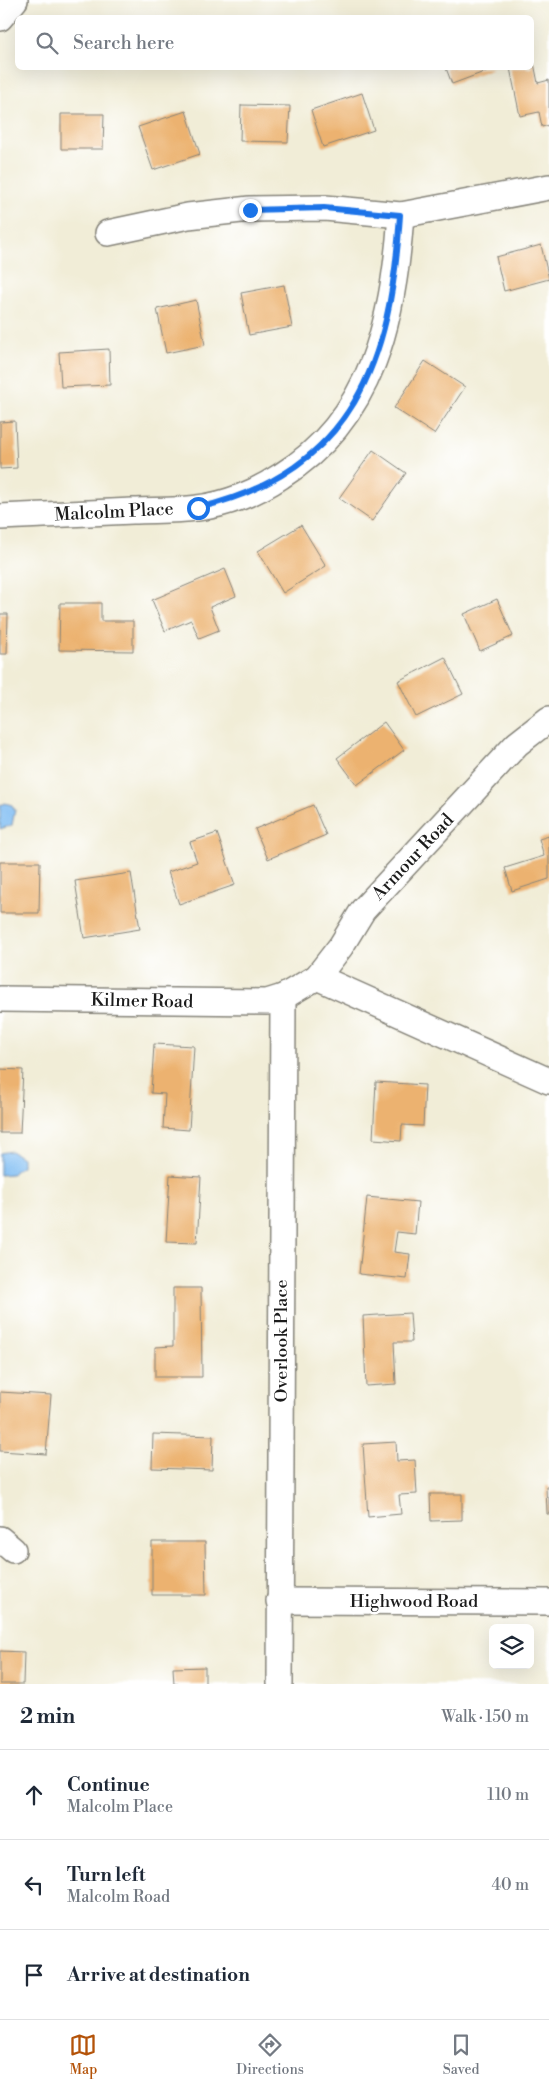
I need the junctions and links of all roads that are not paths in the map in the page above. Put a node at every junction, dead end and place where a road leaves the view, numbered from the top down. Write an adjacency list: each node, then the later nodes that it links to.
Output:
1 (15, 0): 2 (street)
2 (0, 18)
3 (549, 187): 4 (street)
4 (400, 215): 5 (street); 6 (street, Malcolm Place)
5 (108, 233)
6 (0, 517)
7 (549, 719): 8 (street, Armour Road)
8 (317, 977): 9 (street, Armour Road); 11 (street)
9 (283, 998): 10 (street, Kilmer Road); 12 (street, Overlook Place)
10 (0, 999)
11 (549, 1081)
12 (279, 1600): 13 (street, Highwood Road); 14 (street, Overlook Place)
13 (549, 1602)
14 (280, 1684)

